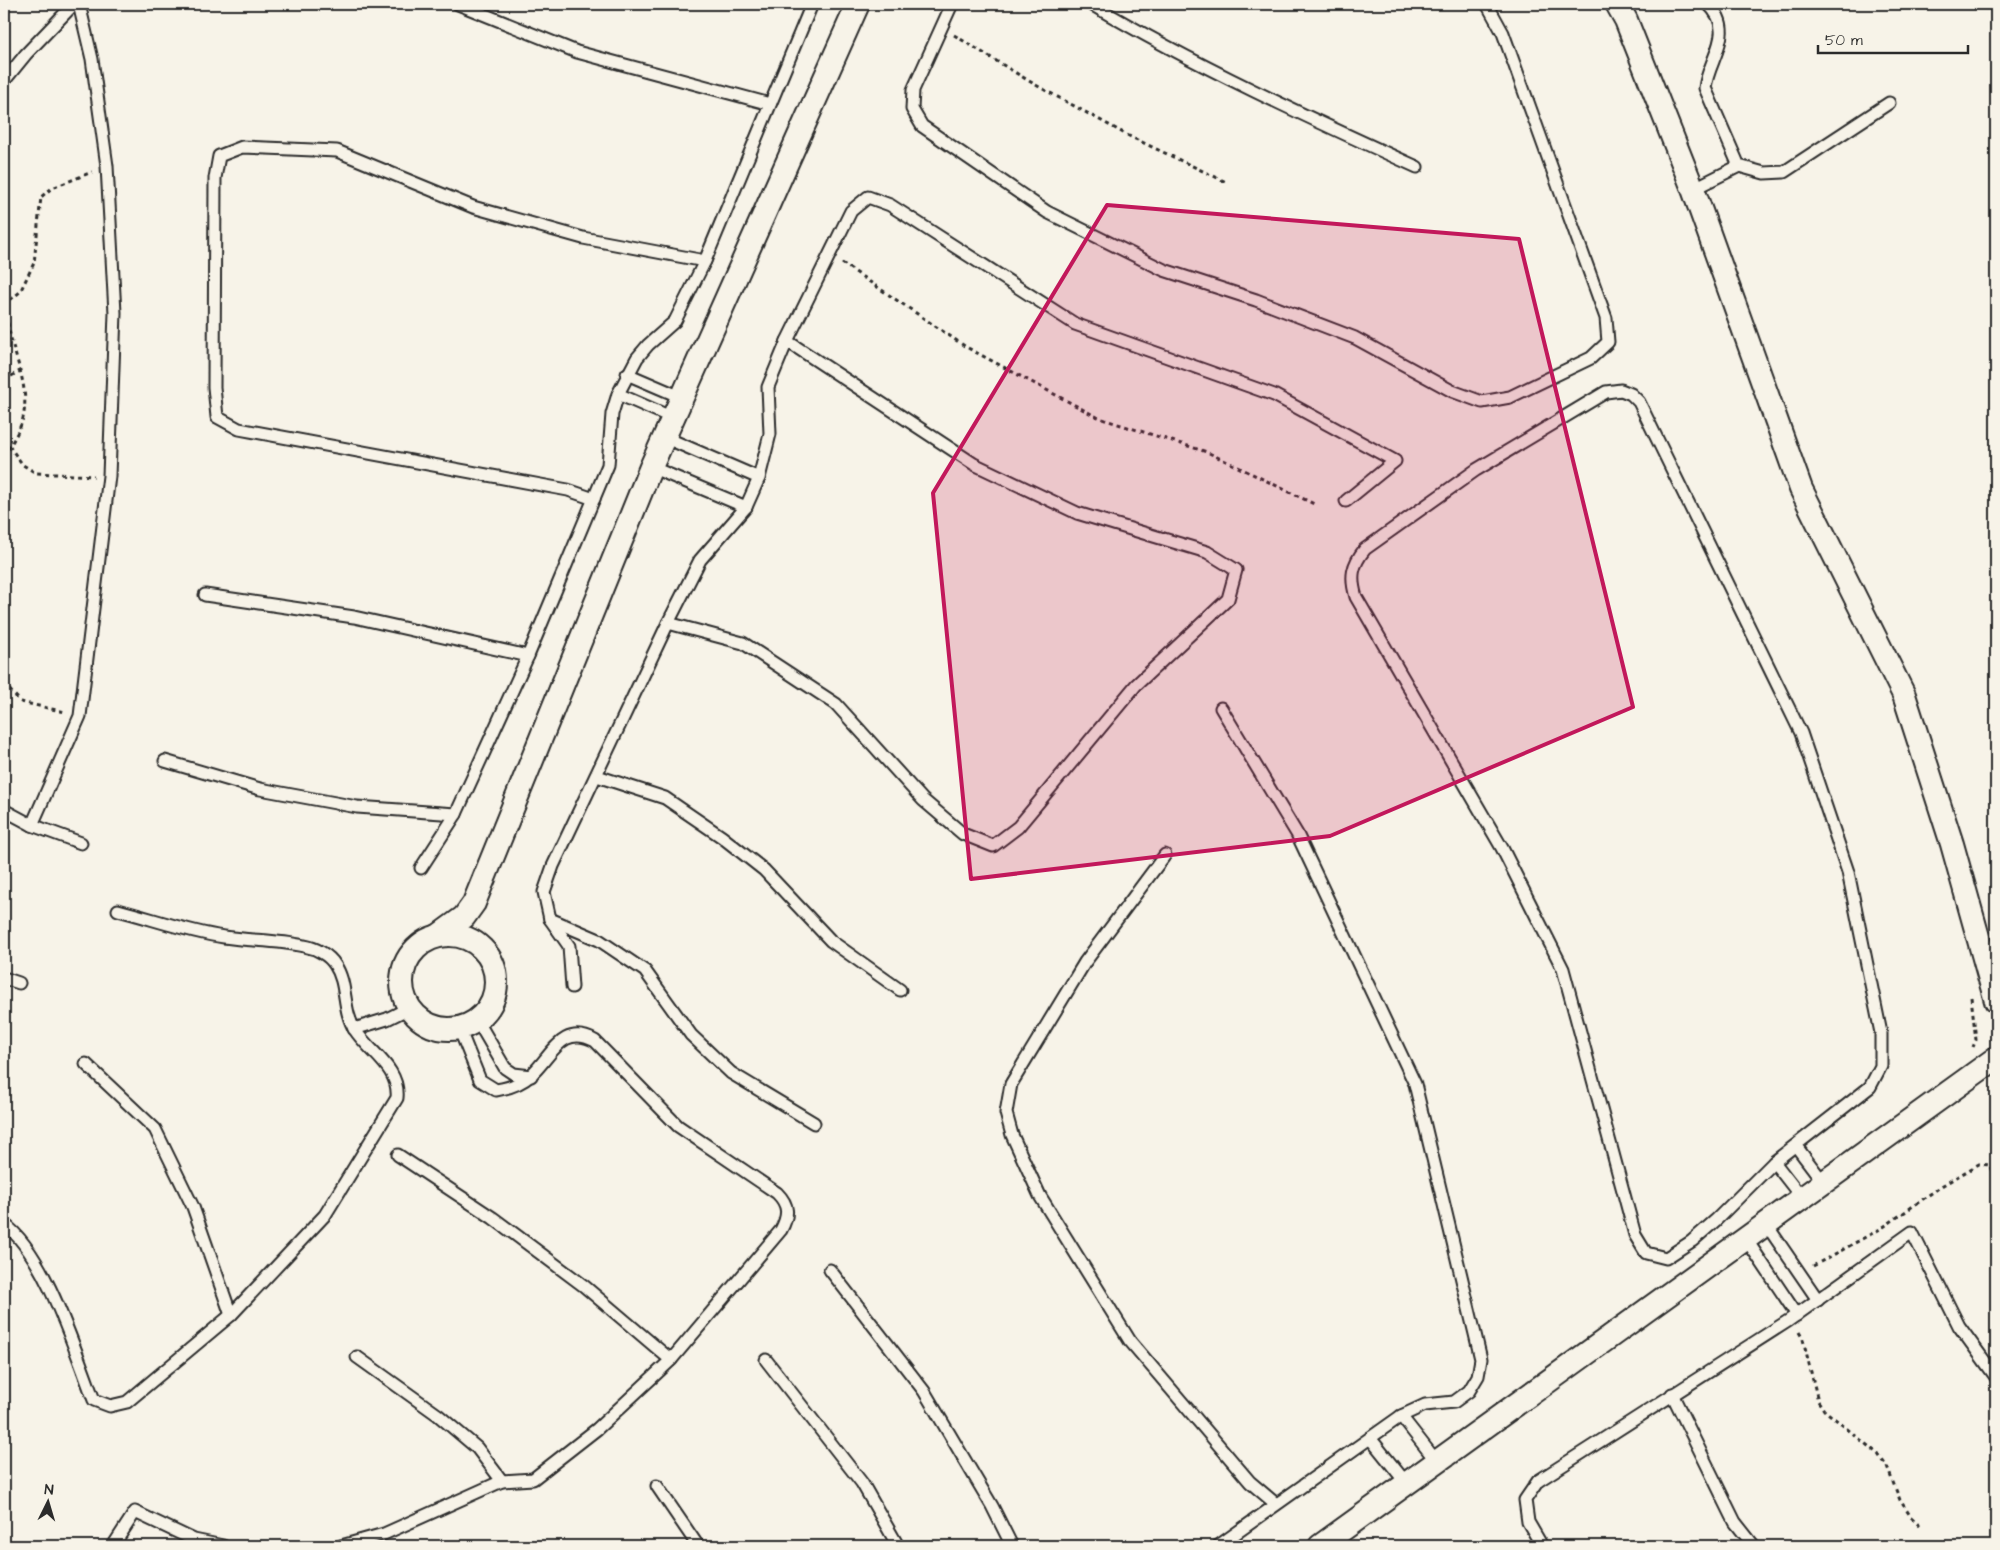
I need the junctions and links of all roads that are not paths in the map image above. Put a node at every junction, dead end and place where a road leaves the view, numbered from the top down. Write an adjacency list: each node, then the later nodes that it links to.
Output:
1 (74, 4): 11 (lane)
2 (79, 4): 36 (lane)
3 (458, 4): 13 (lane)
4 (812, 4): 13 (lane)
5 (858, 4): 21 (street)
6 (952, 4): 8 (lane)
7 (1091, 4): 15 (lane)
8 (1487, 4)
9 (1618, 4): 16 (street)
10 (1708, 4): 14 (lane)
11 (4, 81)
12 (1889, 103): 14 (lane)
13 (770, 104): 17 (lane)
14 (1739, 166): 16 (lane)
15 (1417, 167)
16 (1693, 189): 49 (street)
17 (705, 262): 19 (lane); 25 (lane)
18 (787, 341): 24 (lane); 26 (lane); 29 (lane)
19 (627, 374): 20 (lane); 21 (lane)
20 (618, 394): 22 (lane); 25 (lane)
21 (683, 398): 22 (street)
22 (669, 428): 23 (street); 24 (lane)
23 (651, 467): 27 (lane); 40 (street)
24 (759, 478): 27 (lane)
25 (594, 499): 30 (lane)
26 (1346, 501)
27 (746, 507): 29 (lane)
28 (205, 595): 30 (lane)
29 (668, 623): 33 (lane)
30 (528, 656): 35 (lane)
31 (1221, 708): 74 (lane)
32 (165, 761): 35 (lane)
33 (597, 776): 42 (lane); 48 (lane)
34 (4, 810): 36 (lane)
35 (456, 814): 39 (lane)
36 (32, 825): 37 (lane)
37 (81, 843)
38 (1165, 855): 80 (lane)
39 (421, 868)
40 (474, 904): 43 (street); 44 (street)
41 (118, 910): 52 (lane)
42 (550, 919): 47 (lane); 56 (lane)
43 (438, 936): 44 (street); 50 (street)
44 (483, 950): 51 (street)
45 (4, 978): 46 (lane)
46 (19, 983)
47 (572, 987)
48 (900, 990)
49 (1996, 1001)
50 (409, 1008): 51 (street); 52 (lane)
51 (468, 1024): 55 (lane); 55 (lane)
52 (354, 1029): 67 (lane)
53 (1996, 1058): 60 (street)
54 (86, 1064): 67 (lane)
55 (531, 1076): 70 (lane)
56 (814, 1123)
57 (1796, 1146): 59 (lane); 59 (lane); 60 (lane)
58 (398, 1155): 70 (lane)
59 (1774, 1162): 61 (lane)
60 (1824, 1183): 61 (street)
61 (1802, 1198): 63 (street)
62 (4, 1224): 67 (lane)
63 (1766, 1224): 64 (street); 66 (lane)
64 (1746, 1239): 68 (lane); 76 (street)
65 (830, 1270): 87 (lane)
66 (1818, 1300): 68 (lane); 72 (lane)
67 (231, 1315)
68 (1792, 1318): 73 (lane)
69 (357, 1357): 77 (lane)
70 (671, 1360): 77 (lane)
71 (766, 1360): 86 (lane)
72 (1996, 1377)
73 (1672, 1394): 90 (lane); 91 (lane)
74 (1402, 1416): 75 (lane); 76 (lane)
75 (1370, 1438): 78 (lane); 80 (lane)
76 (1437, 1462): 78 (street)
77 (502, 1481): 84 (lane)
78 (1407, 1484): 89 (street)
79 (657, 1486): 85 (lane)
80 (1276, 1504): 88 (lane)
81 (193, 1543): 82 (lane); 83 (lane)
82 (113, 1546)
83 (223, 1546)
84 (341, 1546)
85 (698, 1546)
86 (898, 1546)
87 (1012, 1546)
88 (1218, 1546)
89 (1320, 1546)
90 (1542, 1546)
91 (1754, 1546)

